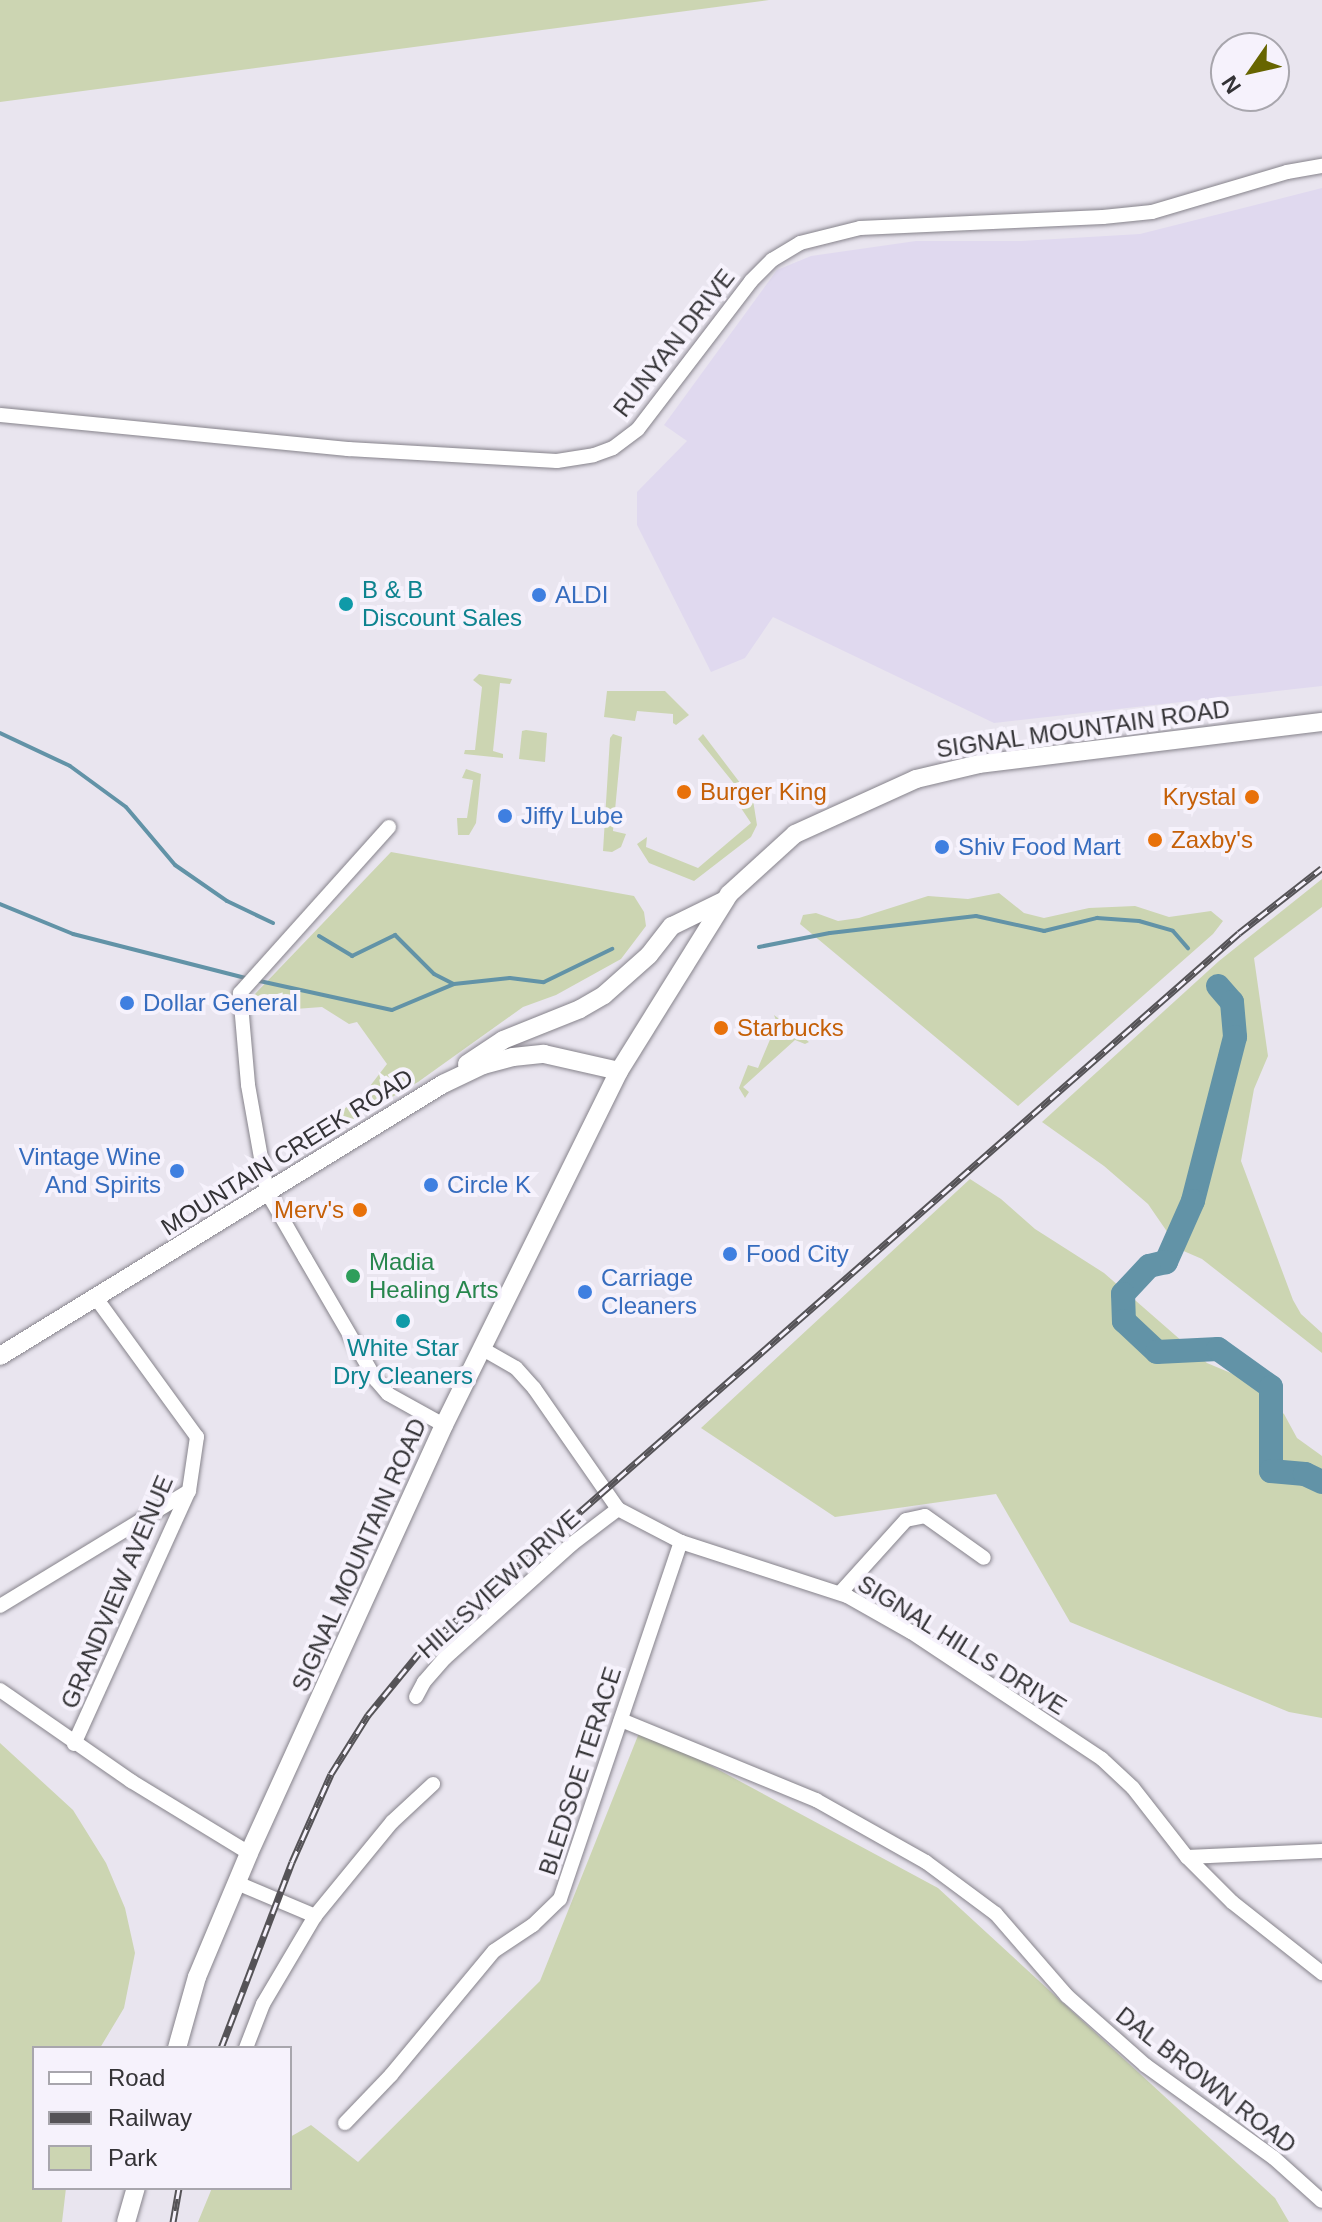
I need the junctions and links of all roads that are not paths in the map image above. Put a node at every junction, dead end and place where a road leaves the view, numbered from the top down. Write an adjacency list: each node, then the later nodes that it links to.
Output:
1 (1322, 166): 2 (street, RUNYAN DRIVE)
2 (0, 415)
3 (1322, 722): 5 (main road, SIGNAL MOUNTAIN ROAD)
4 (389, 827): 8 (street)
5 (723, 901): 6 (main road, SIGNAL MOUNTAIN ROAD); 7 (main road)
6 (619, 1071): 7 (main road, MOUNTAIN CREEK ROAD); 10 (main road, SIGNAL MOUNTAIN ROAD)
7 (443, 1084): 8 (main road, MOUNTAIN CREEK ROAD)
8 (267, 1192): 9 (main road, MOUNTAIN CREEK ROAD); 12 (street)
9 (96, 1298): 11 (main road, MOUNTAIN CREEK ROAD); 13 (street, GRANDVIEW AVENUE)
10 (481, 1348): 12 (main road, SIGNAL MOUNTAIN ROAD); 14 (street, SIGNAL HILLS DRIVE)
11 (0, 1356)
12 (444, 1425): 24 (main road, SIGNAL MOUNTAIN ROAD)
13 (189, 1491): 18 (street); 22 (street, GRANDVIEW AVENUE)
14 (618, 1509): 15 (street, SIGNAL HILLS DRIVE); 20 (street, HILLSVIEW DRIVE)
15 (681, 1542): 17 (street, SIGNAL HILLS DRIVE); 21 (street, BLEDSOE TERACE)
16 (984, 1558): 17 (street)
17 (840, 1593): 26 (street, SIGNAL HILLS DRIVE)
18 (0, 1606)
19 (0, 1690): 22 (street)
20 (416, 1697)
21 (621, 1720): 32 (street, BLEDSOE TERACE); 34 (street, DAL BROWN ROAD)
22 (74, 1744): 24 (street)
23 (433, 1784): 28 (street)
24 (249, 1853): 27 (main road, SIGNAL MOUNTAIN ROAD)
25 (1319, 1854): 26 (street)
26 (1187, 1857): 29 (street, SIGNAL HILLS DRIVE)
27 (237, 1883): 28 (street); 30 (main road, SIGNAL MOUNTAIN ROAD)
28 (315, 1916): 31 (street)
29 (1322, 1973)
30 (178, 2046)
31 (247, 2046)
32 (345, 2123)
33 (135, 2190): 35 (main road)
34 (1322, 2201)
35 (126, 2222)

